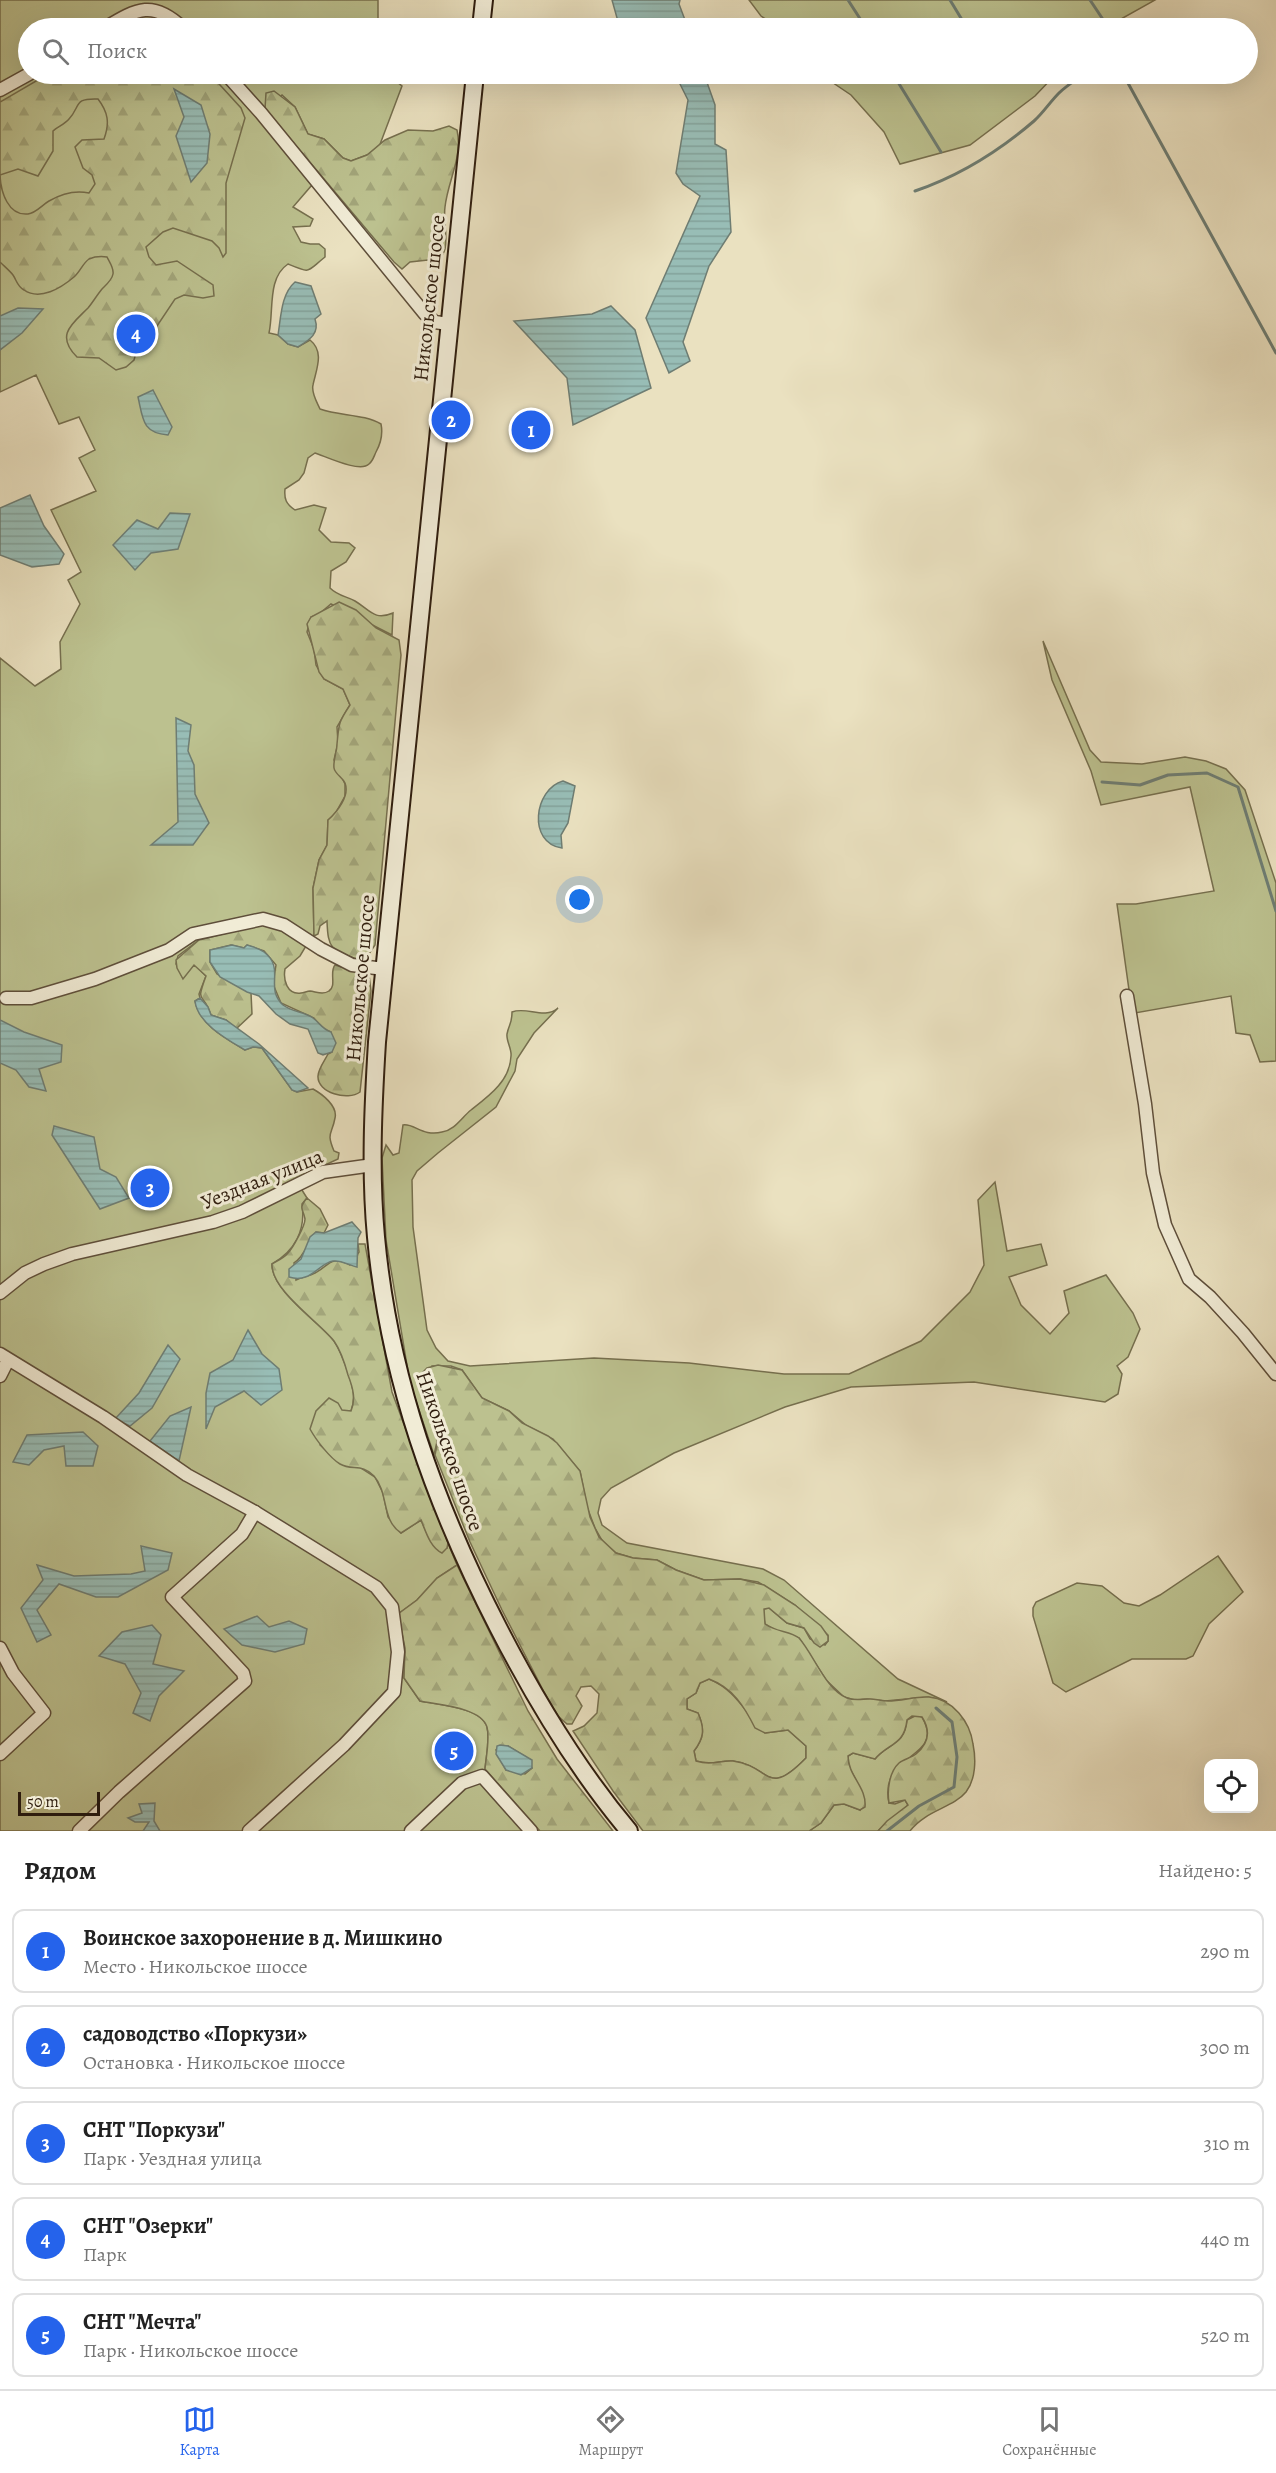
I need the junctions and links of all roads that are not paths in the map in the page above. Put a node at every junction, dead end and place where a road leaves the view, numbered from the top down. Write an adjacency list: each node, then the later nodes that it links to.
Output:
1 (484, 0): 4 (main road)
2 (121, 18): 3 (street)
3 (173, 18)
4 (482, 18)
5 (18, 80): 8 (street)
6 (235, 84): 9 (street)
7 (474, 84): 9 (main road, Никольское шоссе)
8 (0, 90)
9 (448, 324): 10 (main road, Никольское шоссе)
10 (384, 969): 12 (street); 13 (main road, Никольское шоссе)
11 (1127, 996): 16 (street)
12 (6, 998)
13 (373, 1165): 14 (street, Уездная улица); 25 (main road, Никольское шоссе)
14 (0, 1293)
15 (4, 1357): 17 (street); 18 (street)
16 (1276, 1374)
17 (0, 1376)
18 (255, 1512): 21 (street); 22 (street)
19 (0, 1647): 20 (street)
20 (0, 1754)
21 (79, 1831)
22 (249, 1831)
23 (411, 1831): 24 (street)
24 (531, 1831)
25 (629, 1831)

